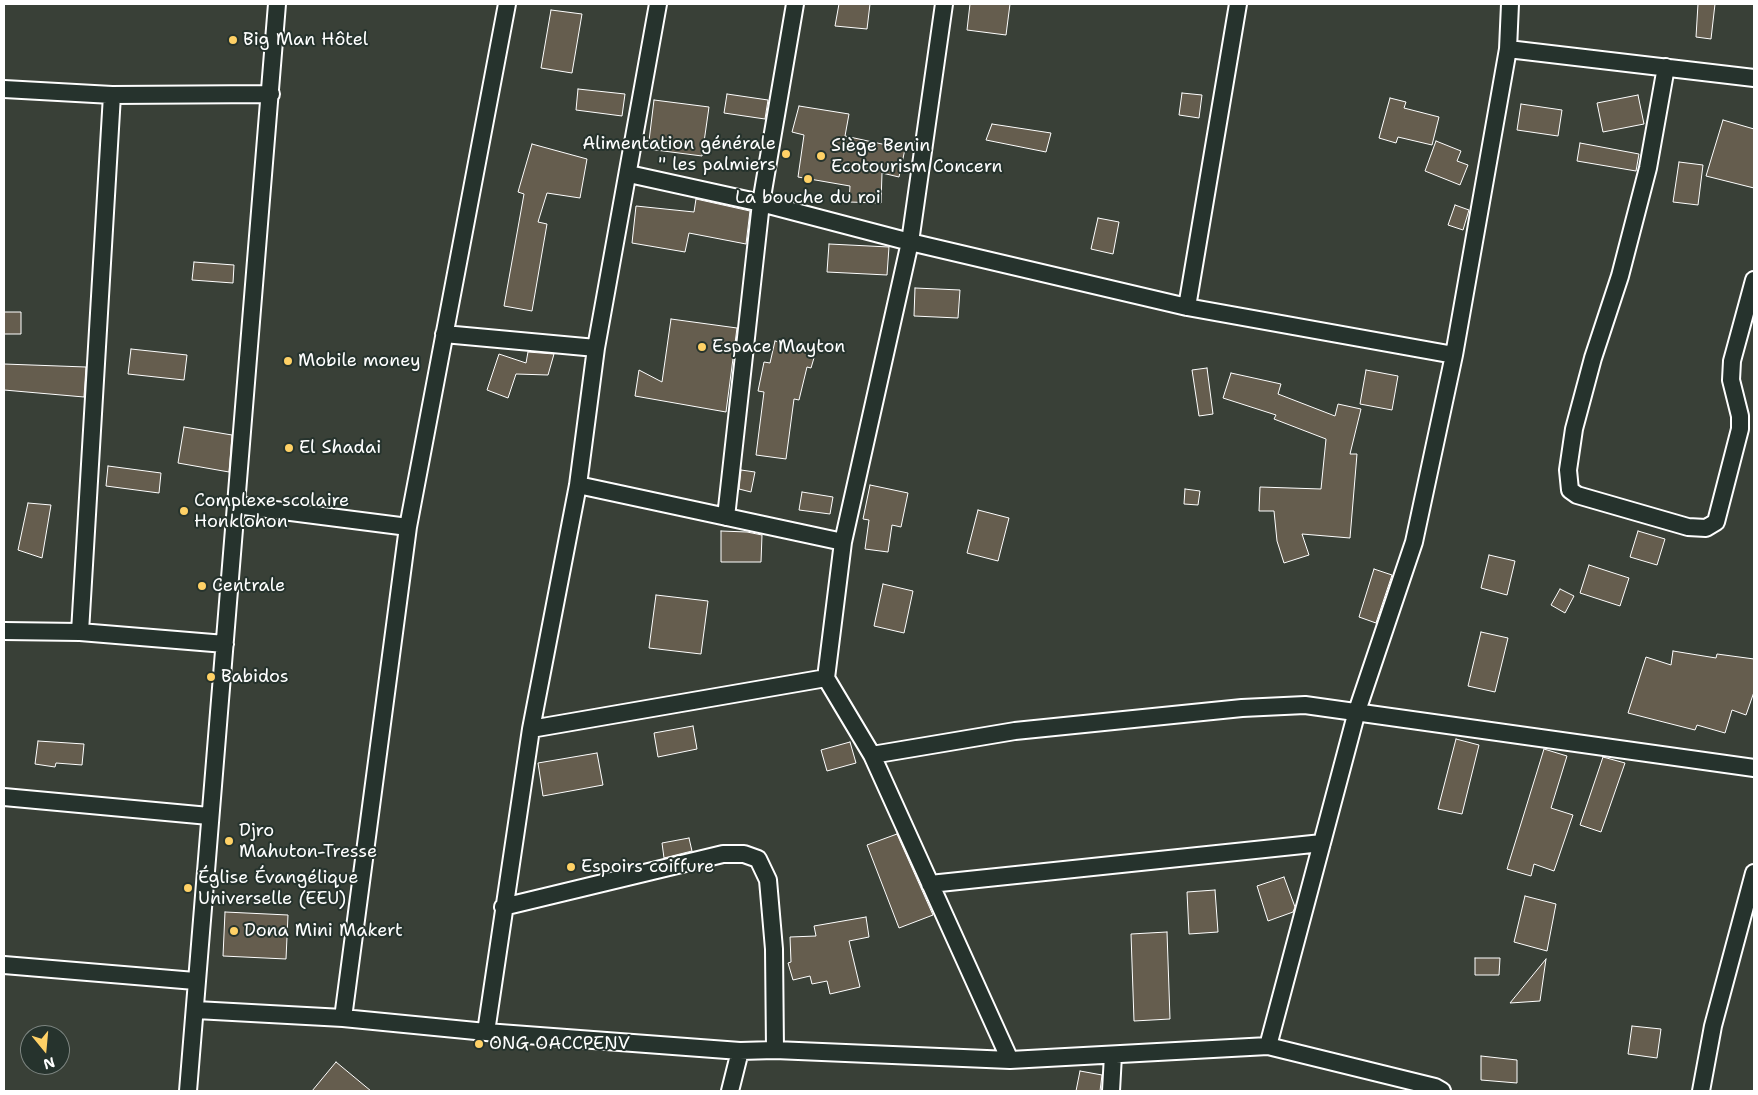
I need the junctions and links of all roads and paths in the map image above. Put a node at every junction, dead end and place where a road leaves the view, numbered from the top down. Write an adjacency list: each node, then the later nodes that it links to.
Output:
1 (277, 4): 12 (street)
2 (507, 4): 19 (street)
3 (658, 4): 14 (street)
4 (796, 4): 15 (street)
5 (944, 4): 16 (street)
6 (1238, 4): 18 (street)
7 (1510, 4): 8 (street)
8 (1508, 49): 9 (street); 21 (street)
9 (1666, 67): 10 (street); 17 (street)
10 (1754, 78)
11 (4, 89): 13 (street)
12 (272, 94): 13 (street); 23 (street)
13 (112, 95): 28 (street)
14 (629, 174): 15 (street); 20 (street)
15 (761, 203): 16 (street); 24 (street)
16 (910, 242): 18 (street); 26 (street)
17 (1754, 280)
18 (1187, 307): 21 (street)
19 (444, 334): 20 (street); 25 (street)
20 (596, 348): 22 (street)
21 (1454, 355): 31 (street)
22 (578, 486): 24 (street); 32 (street)
23 (236, 505): 25 (street); 29 (street)
24 (726, 517): 26 (street)
25 (408, 526): 44 (street)
26 (843, 542): 30 (street)
27 (4, 631): 28 (street)
28 (80, 632): 29 (street)
29 (225, 644): 36 (street)
30 (826, 678): 32 (street); 33 (street)
31 (1357, 711): 33 (street); 34 (street); 37 (street)
32 (531, 729): 40 (street)
33 (872, 755): 39 (street)
34 (1754, 768)
35 (4, 797): 36 (street)
36 (210, 816): 42 (street)
37 (1322, 843): 39 (street); 46 (street)
38 (1754, 873): 55 (street)
39 (930, 884): 50 (street)
40 (503, 908): 45 (street); 47 (street)
41 (4, 965): 42 (street)
42 (195, 981): 43 (street)
43 (196, 1010): 44 (street); 51 (street)
44 (343, 1018): 45 (street)
45 (486, 1032): 48 (street)
46 (1268, 1046): 49 (street); 54 (street)
47 (775, 1050): 48 (street); 50 (street)
48 (740, 1051): 52 (street)
49 (1114, 1055): 50 (street); 53 (street)
50 (1010, 1060)
51 (188, 1091)
52 (730, 1091)
53 (1111, 1091)
54 (1442, 1091)
55 (1701, 1091)

